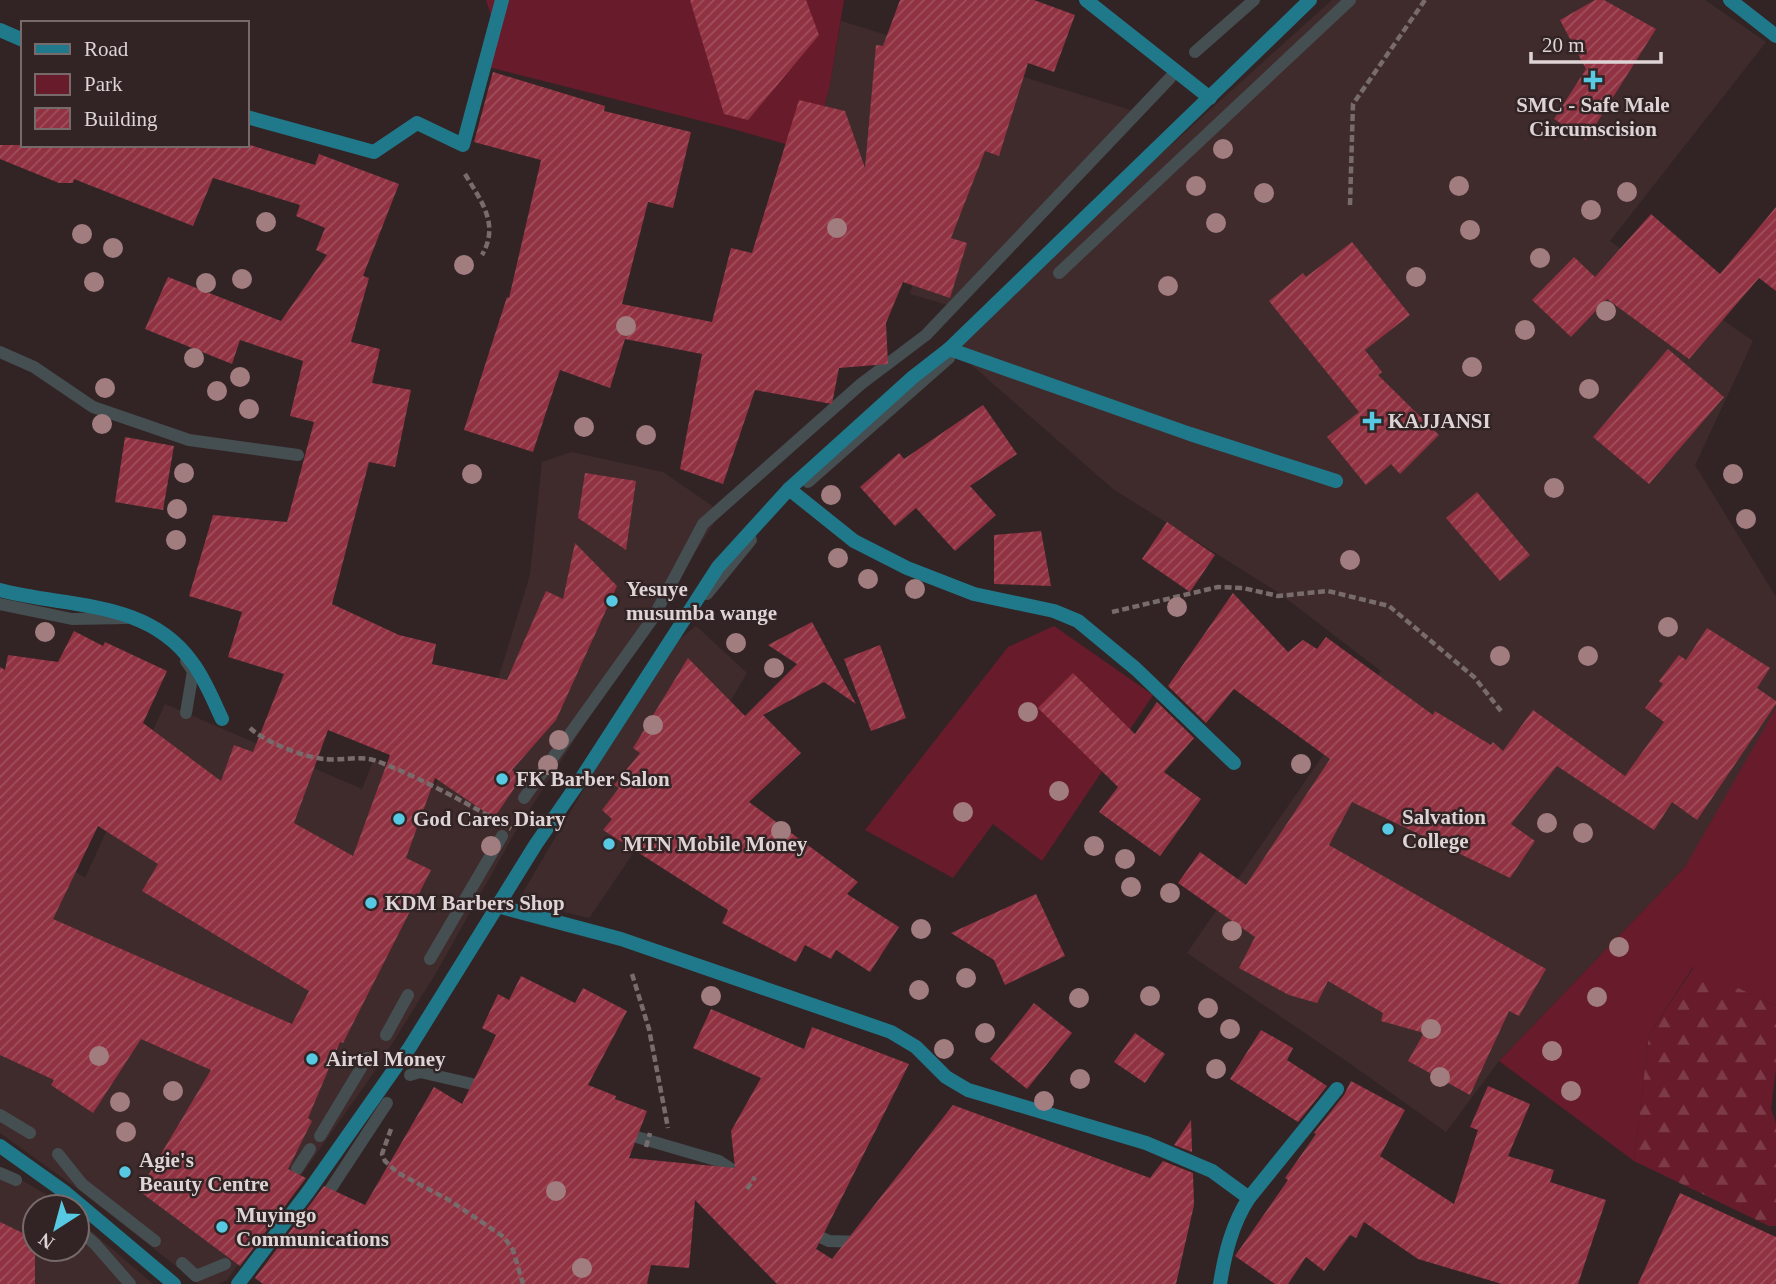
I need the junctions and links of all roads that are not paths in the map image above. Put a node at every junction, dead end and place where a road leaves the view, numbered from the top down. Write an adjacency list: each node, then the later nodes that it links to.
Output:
1 (502, 0): 9 (street)
2 (1086, 0): 8 (street)
3 (1310, 0): 8 (street)
4 (1730, 0): 6 (street)
5 (0, 30): 7 (street)
6 (1776, 36)
7 (21, 39)
8 (1209, 98): 10 (street)
9 (248, 117)
10 (949, 349): 11 (street); 12 (street)
11 (1336, 481)
12 (789, 489): 15 (street); 16 (street)
13 (0, 590): 14 (street)
14 (222, 719)
15 (1234, 763)
16 (497, 906): 19 (street); 21 (street)
17 (1337, 1089): 19 (street)
18 (0, 1146): 20 (street)
19 (1248, 1198): 22 (street)
20 (170, 1283)
21 (238, 1284)
22 (1220, 1284)

